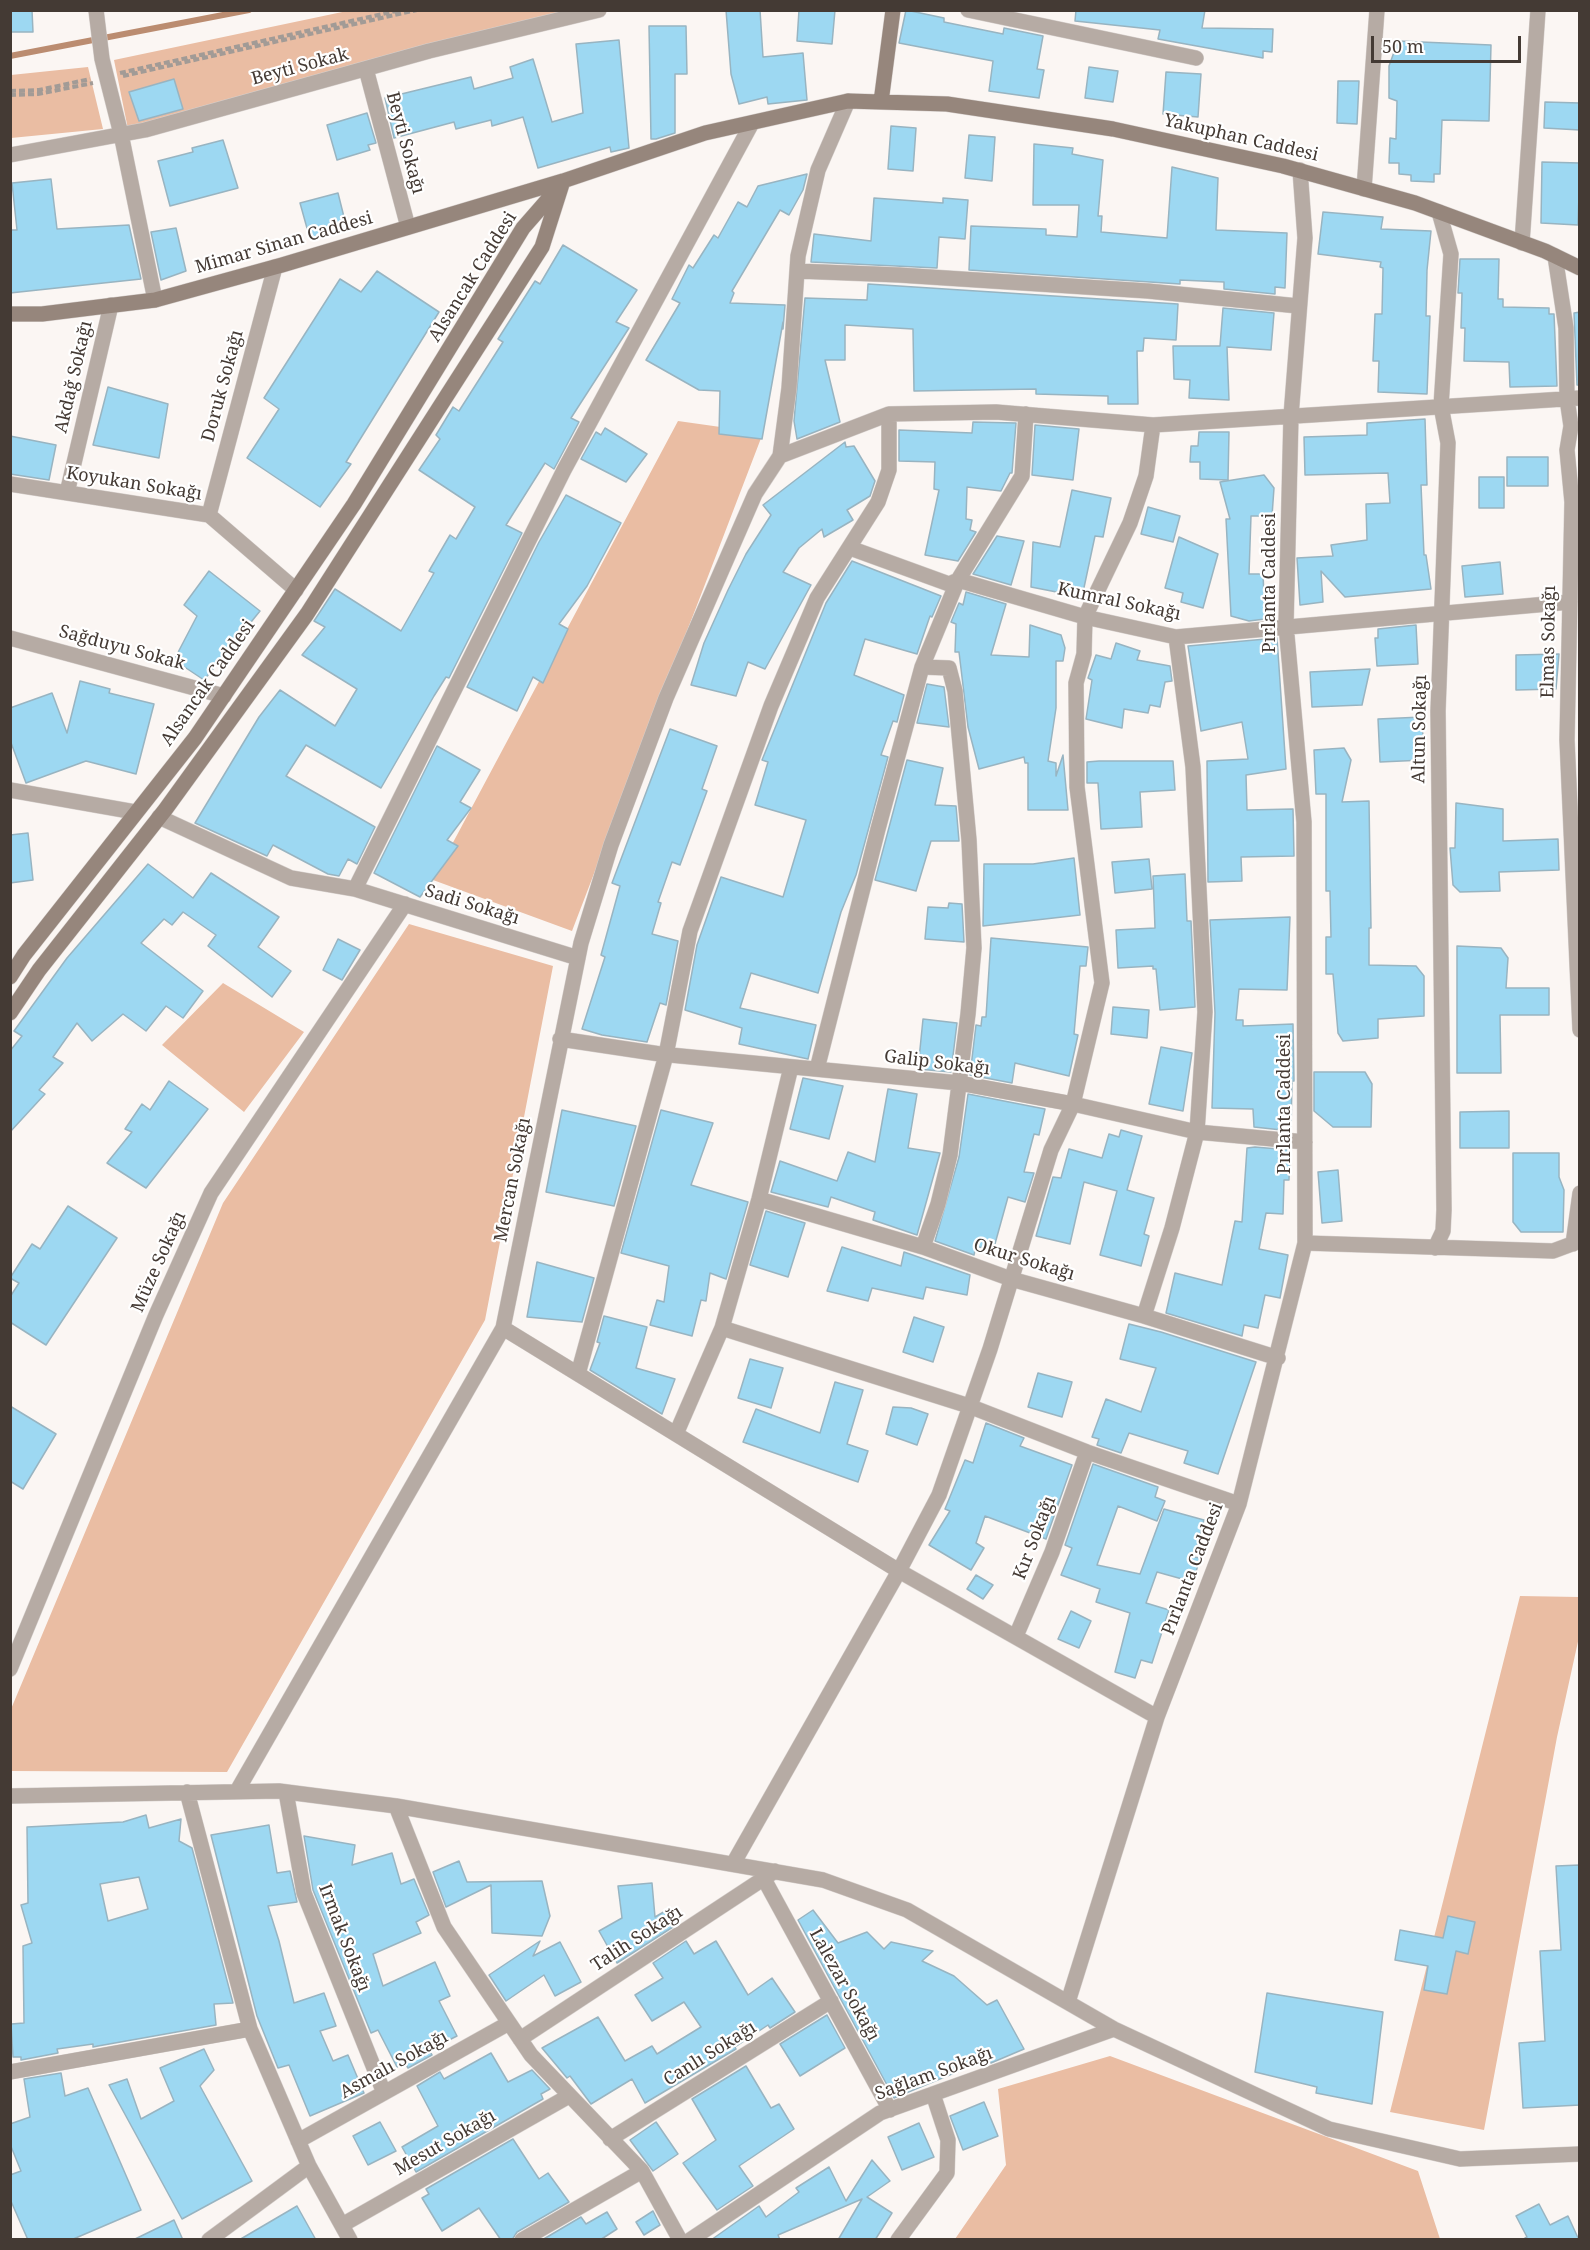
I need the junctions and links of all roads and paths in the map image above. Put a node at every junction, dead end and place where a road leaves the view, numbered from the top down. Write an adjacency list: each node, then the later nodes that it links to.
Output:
1 (400, 10): 11 (path)
2 (417, 10): 11 (path)
3 (599, 10): 10 (street, Beyti Sokak)
4 (893, 10): 14 (street)
5 (968, 10): 9 (street)
6 (1377, 10): 20 (street)
7 (1538, 10): 23 (street)
8 (96, 14): 11 (street)
9 (1196, 58)
10 (366, 69): 16 (street, Beyti Sokak); 22 (street, Beyti Sokağı)
11 (107, 78): 12 (path); 16 (street)
12 (10, 93)
13 (848, 101): 14 (street, Yakuphan Caddesi); 15 (street, Yakuphan Caddesi); 27 (street)
14 (881, 102): 18 (street, Yakuphan Caddesi)
15 (752, 123): 19 (street, Mimar Sinan Caddesi); 56 (street)
16 (121, 134): 17 (street, Beyti Sokak); 28 (street)
17 (10, 155)
18 (1300, 171): 20 (street, Yakuphan Caddesi); 30 (street, Pırlanta Caddesi)
19 (563, 181): 22 (street, Mimar Sinan Caddesi); 44 (street, Alsancak Caddesi); 55 (street)
20 (1364, 189): 21 (street, Yakuphan Caddesi)
21 (1439, 212): 23 (street, Yakuphan Caddesi); 33 (street, Altun Sokağı)
22 (408, 227): 25 (street, Mimar Sinan Caddesi)
23 (1522, 243): 24 (street, Yakuphan Caddesi)
24 (1555, 256): 26 (street, Yakuphan Caddesi); 32 (street, Elmas Sokağı)
25 (275, 267): 28 (street, Mimar Sinan Caddesi); 41 (street, Doruk Sokağı)
26 (1580, 268)
27 (797, 271): 30 (street); 38 (street)
28 (155, 300): 29 (street, Mimar Sinan Caddesi)
29 (111, 305): 31 (street, Mimar Sinan Caddesi); 40 (street, Akdağ Sokağı)
30 (1298, 306): 36 (street, Pırlanta Caddesi)
31 (10, 314)
32 (1573, 398): 33 (street); 45 (street, Elmas Sokağı)
33 (1441, 406): 36 (street); 46 (street, Altun Sokağı)
34 (889, 414): 35 (street); 38 (street); 42 (street)
35 (1026, 414): 37 (street); 43 (street)
36 (1291, 416): 37 (street); 48 (street, Pırlanta Caddesi)
37 (1153, 425): 47 (street)
38 (780, 456): 58 (street, Mercan Sokağı)
39 (10, 484): 40 (street, Koyukan Sokağı)
40 (67, 493): 41 (street, Koyukan Sokağı)
41 (209, 515): 44 (street, Koyukan Sokağı)
42 (850, 548): 43 (street, Kumral Sokağı); 63 (street)
43 (958, 580): 47 (street, Kumral Sokağı); 51 (street)
44 (296, 590): 52 (street, Alsancak Caddesi)
45 (1570, 602): 46 (street, Kumral Sokağı); 61 (street, Elmas Sokağı)
46 (1442, 611): 48 (street, Kumral Sokağı); 75 (street, Altun Sokağı)
47 (1085, 617): 49 (street, Kumral Sokağı); 67 (street)
48 (1286, 625): 49 (street, Kumral Sokağı); 69 (street, Pırlanta Caddesi)
49 (1176, 637): 68 (street)
50 (10, 638): 52 (street, Sağduyu Sokak)
51 (922, 667): 65 (street); 66 (street)
52 (224, 696): 54 (street, Alsancak Caddesi)
53 (10, 790): 54 (street)
54 (135, 812): 55 (street); 59 (street, Alsancak Caddesi)
55 (159, 817): 56 (street, Sadi Sokağı); 60 (street)
56 (355, 889): 57 (street, Sadi Sokağı)
57 (405, 904): 58 (street, Sadi Sokağı); 88 (street, Müze Sokağı)
58 (578, 958): 62 (street, Mercan Sokağı)
59 (11, 974)
60 (10, 1013)
61 (1580, 1030)
62 (560, 1039): 63 (street, Galip Sokağı); 78 (street, Mercan Sokağı)
63 (666, 1055): 64 (street, Galip Sokağı); 81 (street)
64 (791, 1067): 65 (street, Galip Sokağı); 71 (street)
65 (817, 1069): 66 (street, Galip Sokağı)
66 (959, 1083): 67 (street, Galip Sokağı); 74 (street)
67 (1073, 1104): 68 (street, Galip Sokağı); 76 (street)
68 (1197, 1132): 69 (street, Galip Sokağı); 77 (street)
69 (1305, 1142): 72 (street, Pırlanta Caddesi)
70 (1580, 1193): 73 (street)
71 (759, 1199): 74 (street, Okur Sokağı); 79 (street)
72 (1305, 1243): 75 (street); 80 (street, Pırlanta Caddesi)
73 (1576, 1243): 75 (street)
74 (923, 1247): 76 (street, Okur Sokağı)
75 (1435, 1248)
76 (1011, 1279): 77 (street, Okur Sokağı); 82 (street)
77 (1144, 1316): 80 (street, Okur Sokağı)
78 (503, 1328): 81 (street); 90 (street, Mercan Sokağı)
79 (722, 1328): 82 (street); 83 (street)
80 (1278, 1358): 85 (street, Pırlanta Caddesi)
81 (578, 1374): 83 (street)
82 (969, 1406): 84 (street); 86 (street)
83 (676, 1434): 86 (street)
84 (1087, 1452): 85 (street); 87 (street, Kır Sokağı)
85 (1239, 1504): 89 (street, Pırlanta Caddesi)
86 (899, 1571): 87 (street); 95 (street)
87 (1016, 1636): 89 (street)
88 (10, 1669)
89 (1157, 1717): 98 (street, Pırlanta Caddesi)
90 (237, 1791): 91 (street); 92 (street)
91 (187, 1792): 93 (street); 100 (street)
92 (286, 1792): 94 (street); 104 (street, Irmak Sokağı)
93 (10, 1796)
94 (396, 1806): 95 (street); 99 (street)
95 (733, 1864): 96 (street)
96 (769, 1875): 97 (street, Lalezar Sokağı); 98 (street); 102 (street, Talih Sokağı)
97 (831, 2001): 107 (street, Lalezar Sokağı); 108 (street, Canlı Sokağı)
98 (1068, 2002): 101 (street)
99 (509, 2023): 102 (street); 104 (street, Asmalı Sokağı)
100 (250, 2029): 103 (street); 109 (street)
101 (1114, 2029): 105 (street, Sağlam Sokağı); 110 (street)
102 (520, 2039): 106 (street)
103 (10, 2072)
104 (384, 2093): 109 (street, Asmalı Sokağı)
105 (933, 2094): 107 (street, Sağlam Sokağı); 119 (street)
106 (569, 2096): 108 (street); 113 (street, Mesut Sokağı)
107 (890, 2110): 118 (street, Sağlam Sokağı)
108 (610, 2139): 112 (street)
109 (298, 2141): 111 (street)
110 (1580, 2154)
111 (309, 2166): 113 (street); 114 (street)
112 (642, 2171): 116 (street); 117 (street)
113 (342, 2224): 115 (street)
114 (209, 2240)
115 (350, 2240)
116 (522, 2240)
117 (680, 2240)
118 (690, 2240)
119 (898, 2240)

